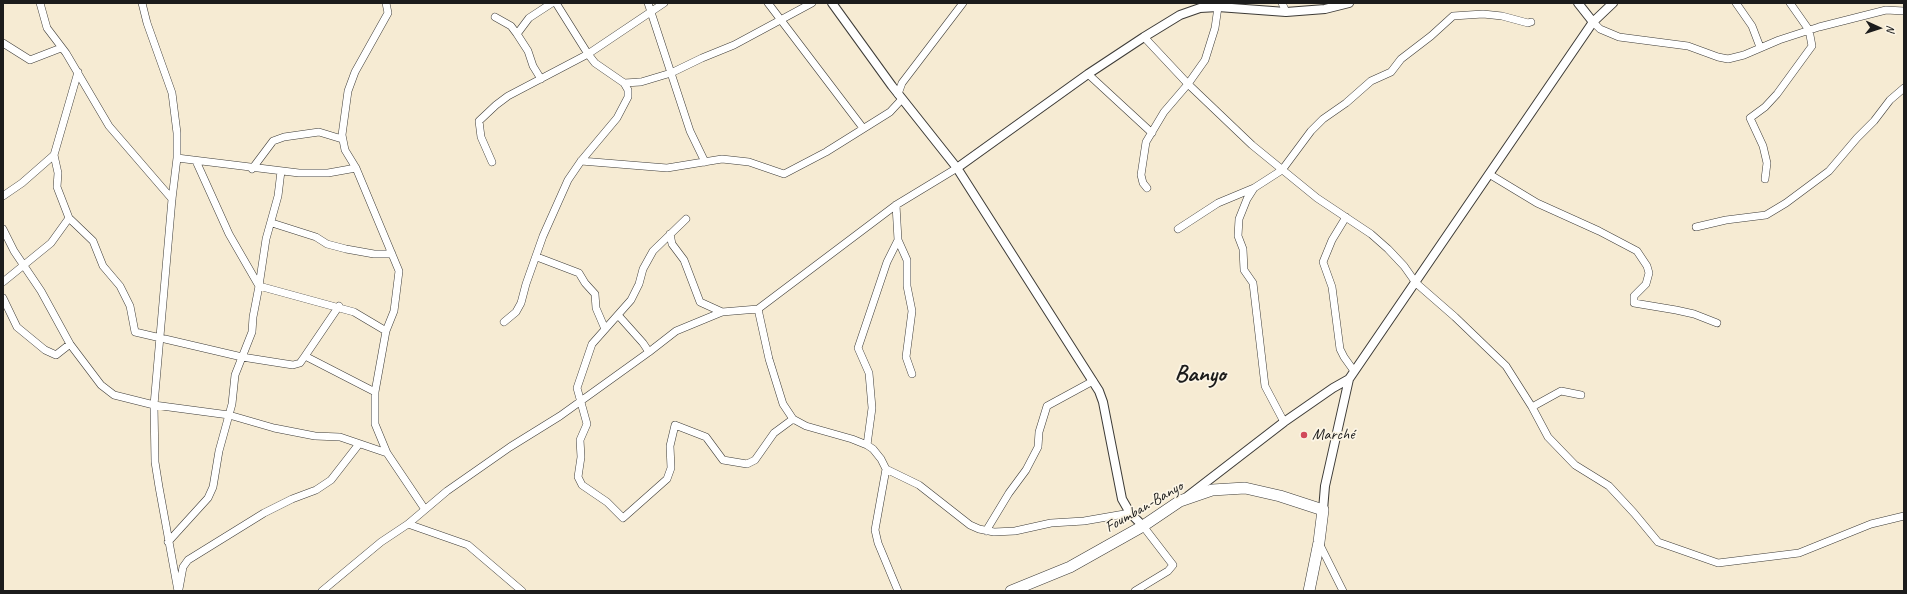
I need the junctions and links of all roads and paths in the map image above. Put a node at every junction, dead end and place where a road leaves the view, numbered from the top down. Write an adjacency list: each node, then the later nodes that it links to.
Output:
1 (40, 3): 32 (street)
2 (142, 3): 46 (street)
3 (386, 3): 44 (street)
4 (552, 3): 28 (street)
5 (556, 3): 33 (street)
6 (648, 3): 22 (street)
7 (664, 3): 22 (street)
8 (768, 3): 24 (street)
9 (812, 3): 24 (street)
10 (832, 3): 41 (street)
11 (963, 3): 41 (street)
12 (1282, 3): 21 (street)
13 (1349, 3): 21 (street)
14 (1578, 3): 26 (street)
15 (1613, 3): 26 (street)
16 (1736, 3): 31 (street)
17 (1790, 3): 27 (street)
18 (1200, 6): 19 (street); 29 (street)
19 (1218, 7): 21 (street); 39 (street)
20 (1904, 11): 27 (street)
21 (1286, 12)
22 (651, 13): 33 (street); 35 (street)
23 (495, 16): 28 (street)
24 (780, 20): 35 (street); 42 (street)
25 (1531, 22): 54 (street)
26 (1594, 22): 31 (street); 56 (street)
27 (1809, 30): 31 (street); 57 (street)
28 (518, 34): 37 (street)
29 (1144, 37): 36 (street); 39 (street)
30 (3, 43): 32 (street)
31 (1760, 47)
32 (61, 48): 34 (street)
33 (588, 54): 37 (street); 38 (street)
34 (78, 72): 45 (street); 61 (street)
35 (671, 73): 38 (street); 50 (street)
36 (1088, 74): 43 (street); 52 (street)
37 (541, 79): 49 (street)
38 (624, 83): 48 (street)
39 (1188, 84): 43 (street); 54 (street)
40 (1904, 88): 67 (street)
41 (900, 96): 42 (street); 52 (street)
42 (863, 128): 50 (street)
43 (1152, 133): 58 (street)
44 (342, 139): 51 (street); 53 (street)
45 (54, 155): 60 (street); 64 (street)
46 (177, 158): 47 (street); 61 (street)
47 (196, 160): 53 (street); 77 (street)
48 (581, 161): 50 (street); 73 (street)
49 (492, 162)
50 (705, 162)
51 (356, 168): 55 (street); 72 (street)
52 (957, 168): 62 (street); 95 (street)
53 (252, 169): 55 (street)
54 (1282, 170): 59 (street); 63 (street)
55 (281, 171): 66 (street)
56 (1489, 174): 76 (street); 84 (street)
57 (1765, 179)
58 (1148, 188)
59 (1254, 188): 68 (street); 103 (street)
60 (3, 196)
61 (172, 199): 87 (street)
62 (896, 205): 71 (street); 80 (street)
63 (1346, 217): 76 (street); 92 (street)
64 (69, 218): 74 (street); 87 (street)
65 (686, 220): 70 (street)
66 (272, 223): 72 (street); 77 (street)
67 (1696, 227)
68 (1178, 229)
69 (3, 230): 74 (street)
70 (670, 234): 81 (street); 82 (street)
71 (898, 240): 93 (street); 105 (street)
72 (392, 254): 86 (street)
73 (537, 256): 83 (street); 85 (street)
74 (24, 266): 75 (street); 88 (street)
75 (3, 282)
76 (1416, 282): 92 (street); 100 (street)
77 (260, 286): 79 (street); 90 (street)
78 (3, 298): 88 (street)
79 (339, 306): 86 (street); 91 (street)
80 (758, 309): 81 (street); 102 (street)
81 (722, 312): 89 (street)
82 (618, 315): 85 (street); 89 (street)
83 (504, 322)
84 (1717, 323)
85 (605, 329): 98 (street)
86 (386, 331): 96 (street)
87 (161, 338): 90 (street); 99 (street)
88 (70, 344): 99 (street)
89 (649, 352): 98 (street)
90 (242, 356): 91 (street); 101 (street)
91 (305, 356): 96 (street)
92 (1354, 371): 94 (street)
93 (912, 374)
94 (1349, 379): 103 (street); 110 (street)
95 (1093, 381): 111 (street); 115 (street)
96 (374, 392): 106 (street)
97 (1581, 395): 100 (street)
98 (580, 402): 102 (street); 109 (street)
99 (154, 405): 101 (street); 116 (street)
100 (1532, 407): 112 (street)
101 (229, 415): 104 (street); 116 (street)
102 (793, 419): 105 (street)
103 (1284, 422): 108 (street)
104 (360, 444): 106 (street); 118 (street)
105 (866, 445): 107 (street)
106 (387, 453): 109 (street)
107 (886, 469): 115 (street); 121 (street)
108 (1180, 502): 110 (highway, Foumban-Banyo); 114 (highway, Foumban-Banyo)
109 (424, 508): 113 (street)
110 (1323, 510): 117 (highway)
111 (1130, 513): 114 (street); 115 (street)
112 (1904, 516)
113 (408, 524): 119 (street); 120 (street)
114 (1143, 526): 122 (highway, Foumban-Banyo); 123 (street)
115 (986, 531)
116 (168, 542): 118 (street)
117 (1319, 542): 124 (highway); 125 (street)
118 (178, 591)
119 (322, 591)
120 (522, 591)
121 (898, 591)
122 (1012, 591)
123 (1136, 591)
124 (1309, 591)
125 (1343, 591)

